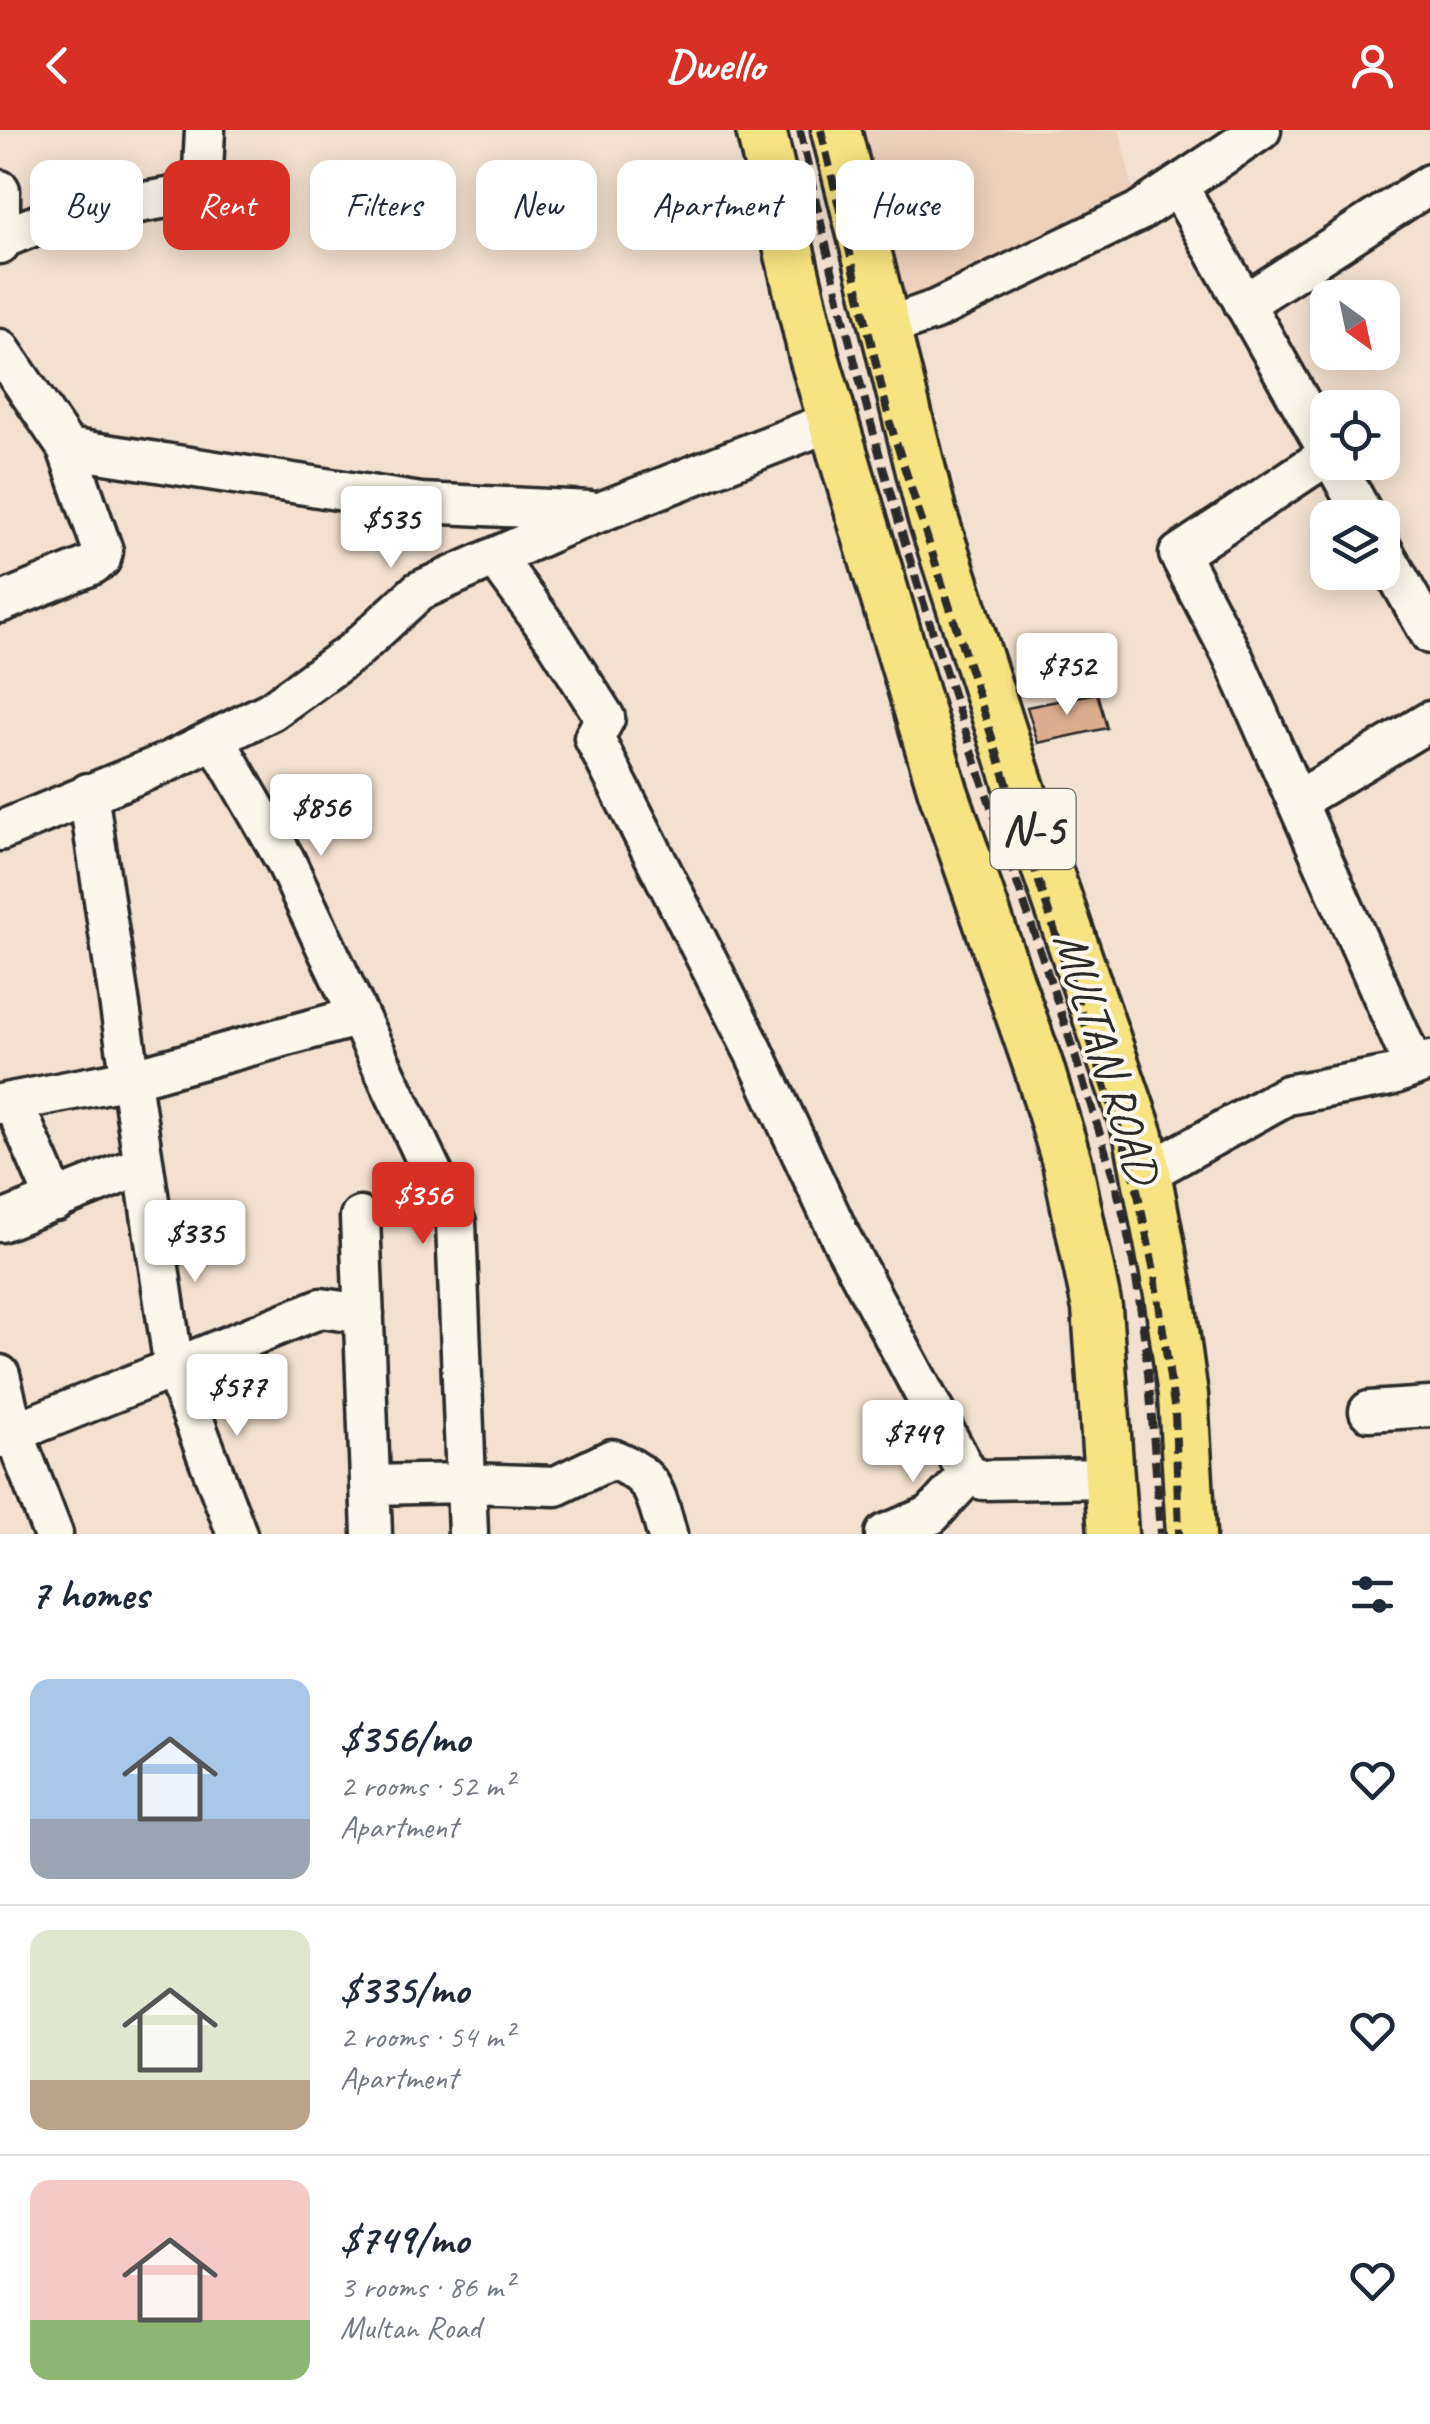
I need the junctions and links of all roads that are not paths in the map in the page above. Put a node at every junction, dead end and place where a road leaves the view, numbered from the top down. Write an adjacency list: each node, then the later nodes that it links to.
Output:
1 (205, 130): 8 (street)
2 (761, 130): 12 (main road, MULTAN ROAD / N-5)
3 (836, 130): 10 (main road, MULTAN ROAD / N-5)
4 (1262, 130): 6 (street)
5 (1430, 184): 9 (street)
6 (1178, 186): 9 (street); 10 (street)
7 (0, 190): 8 (street)
8 (1, 241)
9 (1244, 304): 13 (street)
10 (884, 328): 31 (main road, MULTAN ROAD / N-5)
11 (0, 349): 14 (street)
12 (834, 420): 16 (street); 42 (main road, MULTAN ROAD / N-5)
13 (1310, 421)
14 (66, 448): 16 (street); 19 (street)
15 (1310, 465): 24 (street)
16 (600, 512): 17 (street)
17 (495, 557): 22 (street); 41 (street)
18 (1400, 581): 20 (street)
19 (0, 603)
20 (1430, 634)
21 (1430, 720): 24 (street)
22 (215, 739): 23 (street); 26 (street)
23 (88, 793): 25 (street); 28 (street)
24 (1297, 802): 27 (street)
25 (0, 831)
26 (356, 1017): 28 (street); 43 (street)
27 (1422, 1064): 31 (street)
28 (130, 1079): 29 (street); 30 (street)
29 (6, 1103): 32 (street)
30 (143, 1165): 32 (street); 36 (street)
31 (1147, 1173): 45 (main road, MULTAN ROAD / N-5)
32 (56, 1200): 34 (street)
33 (360, 1217): 35 (street)
34 (0, 1222)
35 (364, 1314): 36 (street); 44 (street)
36 (174, 1368): 40 (street); 47 (street)
37 (0, 1375): 40 (street)
38 (1430, 1407): 39 (street)
39 (1369, 1411)
40 (7, 1436): 46 (street)
41 (968, 1475): 42 (street); 51 (street)
42 (1108, 1478): 52 (main road, MULTAN ROAD / N-5)
43 (466, 1483): 44 (street); 49 (street); 50 (street)
44 (370, 1486): 48 (street)
45 (1192, 1531)
46 (53, 1534)
47 (237, 1534)
48 (372, 1534)
49 (468, 1534)
50 (666, 1534)
51 (885, 1534)
52 (1113, 1534)

